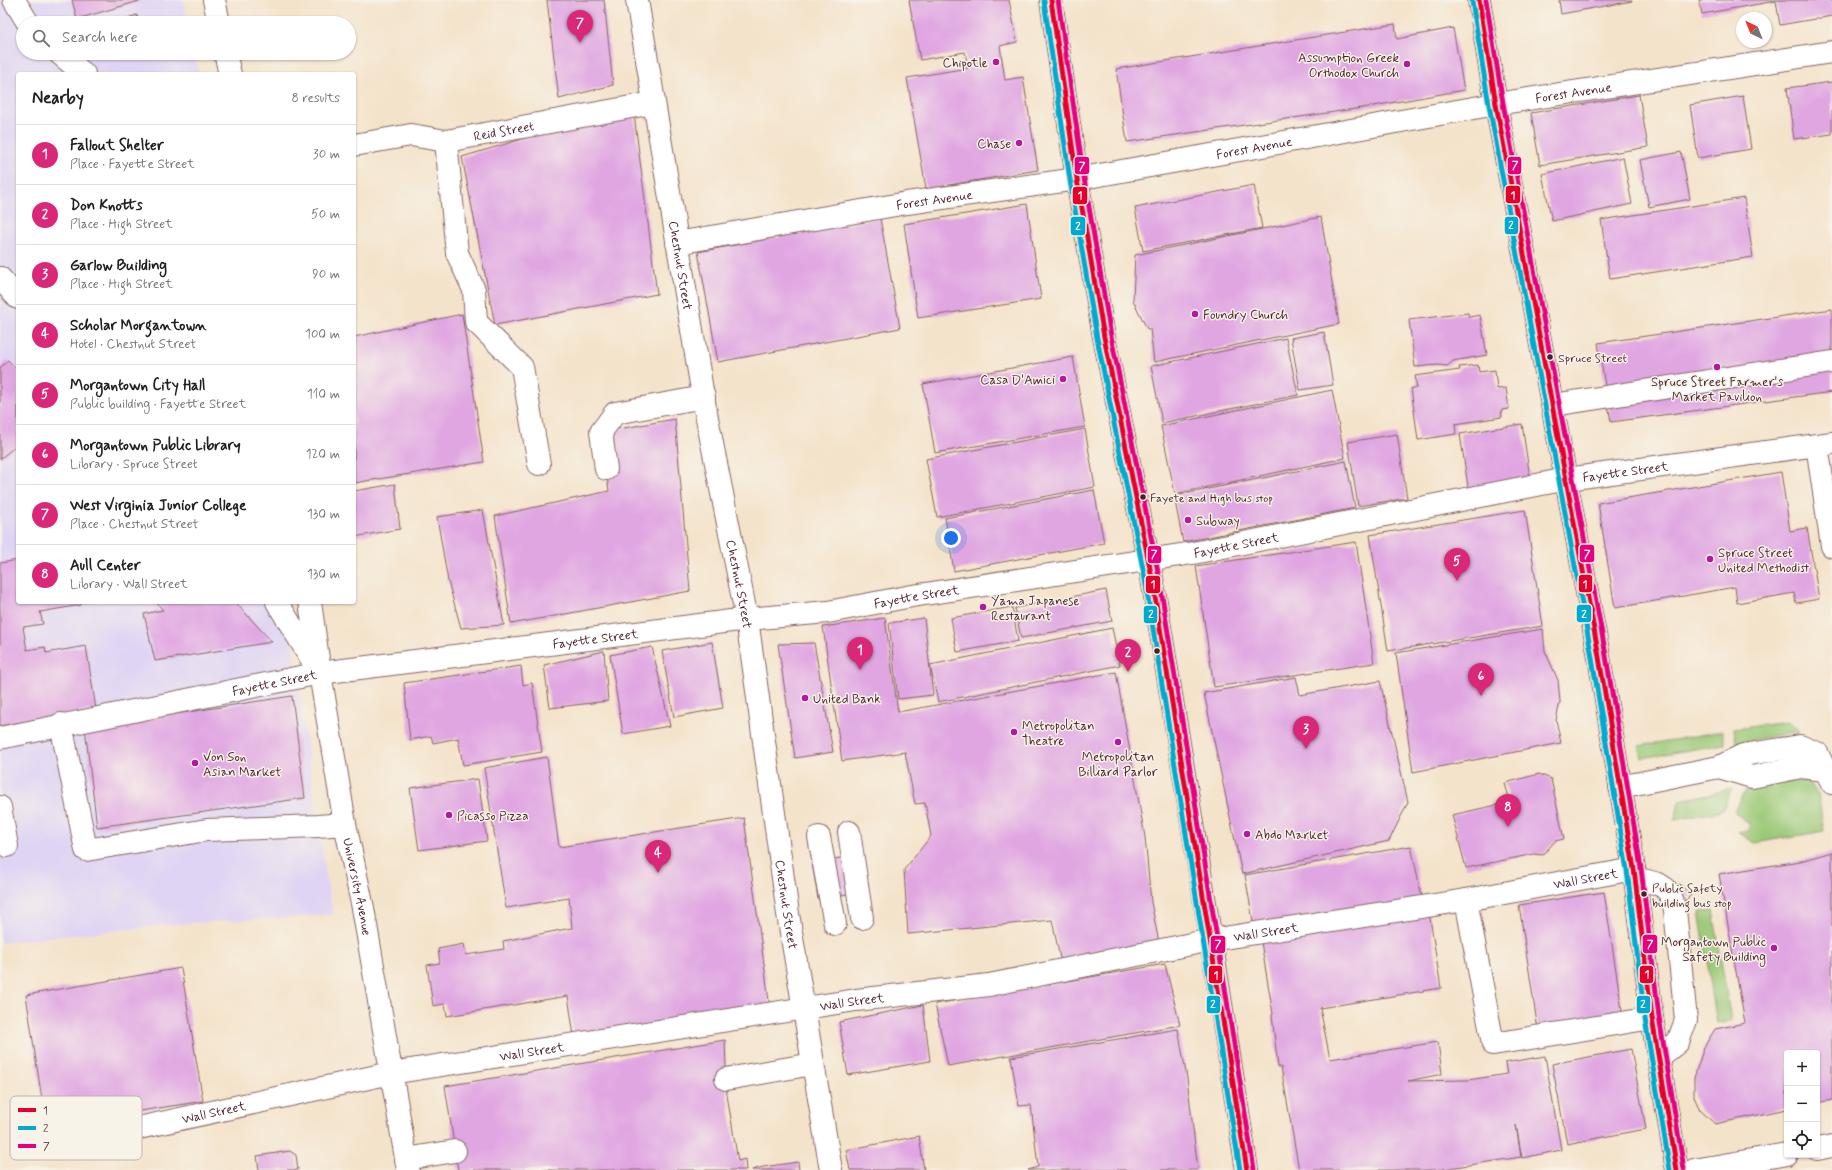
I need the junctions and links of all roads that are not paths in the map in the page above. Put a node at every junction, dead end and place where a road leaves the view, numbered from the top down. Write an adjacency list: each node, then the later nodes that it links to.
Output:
1 (14, 0): 6 (street)
2 (214, 0): 7 (street)
3 (637, 0): 13 (street, Chestnut Street)
4 (1051, 0): 17 (street)
5 (1479, 0): 14 (street)
6 (24, 16)
7 (217, 16)
8 (1832, 52): 14 (street, Forest Avenue)
9 (67, 60): 11 (street)
10 (227, 60): 12 (street)
11 (82, 72)
12 (230, 72)
13 (653, 103): 15 (street, Reid Street); 18 (street, Chestnut Street)
14 (1496, 104): 17 (street, Forest Avenue); 23 (street)
15 (446, 141): 16 (street, Reid Street); 25 (street)
16 (356, 146)
17 (1078, 179): 18 (street, Forest Avenue); 29 (street)
18 (677, 243): 22 (street, Chestnut Street)
19 (0, 278): 20 (street)
20 (16, 296)
21 (1832, 362): 23 (street)
22 (704, 397): 26 (street); 32 (street, Chestnut Street)
23 (1553, 405): 27 (street)
24 (1825, 444): 27 (street, Fayette Street); 28 (street)
25 (539, 464)
26 (606, 469)
27 (1567, 479): 29 (street, Fayette Street); 37 (street)
28 (1832, 546)
29 (1148, 560): 32 (street, Fayette Street); 44 (street)
30 (278, 604): 33 (street)
31 (310, 604): 33 (street, University Avenue)
32 (746, 620): 33 (street, Fayette Street); 45 (street, Chestnut Street)
33 (320, 672): 34 (street, Fayette Street); 39 (street, University Avenue)
34 (61, 724): 35 (street, Fayette Street); 39 (street)
35 (0, 738)
36 (1828, 777): 37 (street)
37 (1620, 787): 42 (street)
38 (0, 807): 41 (street)
39 (345, 824): 49 (street, University Avenue)
40 (834, 834): 40 (street)
41 (7, 846)
42 (1635, 873): 43 (street, Wall Street); 46 (street); 47 (street)
43 (1466, 900): 44 (street, Wall Street); 46 (street)
44 (1212, 940): 45 (street, Wall Street); 58 (street)
45 (804, 1008): 48 (street, Chestnut Street); 49 (street, Wall Street)
46 (1652, 1018): 47 (street)
47 (1659, 1058): 59 (street)
48 (813, 1064): 50 (street); 57 (street, Chestnut Street)
49 (391, 1073): 51 (street, Wall Street); 56 (street, University Avenue)
50 (726, 1079)
51 (142, 1127)
52 (1832, 1146): 53 (street)
53 (1820, 1148)
54 (455, 1150): 56 (street)
55 (1784, 1155): 60 (street)
56 (407, 1165)
57 (831, 1170)
58 (1247, 1170)
59 (1677, 1170)
60 (1694, 1170)

